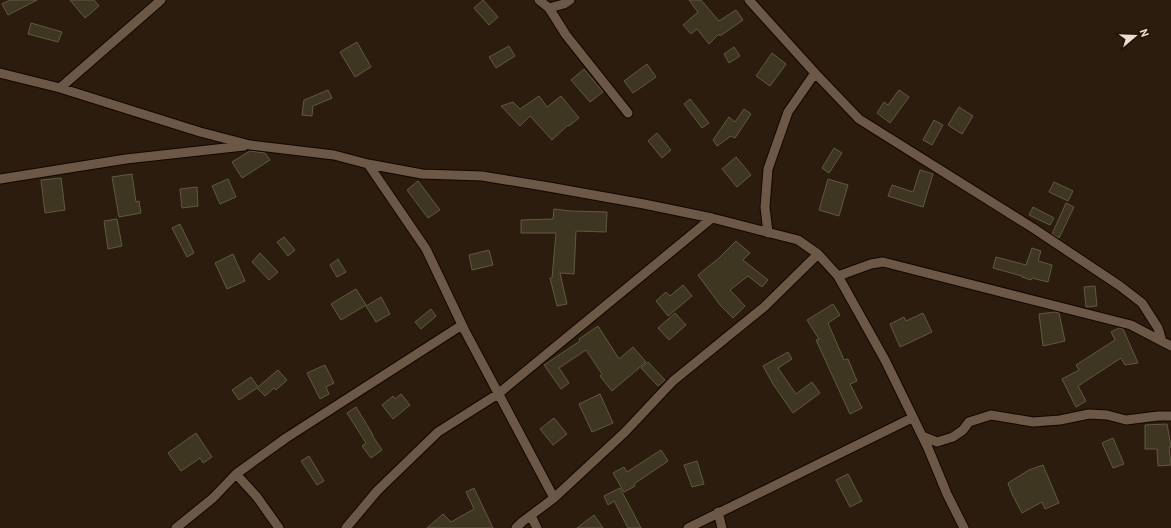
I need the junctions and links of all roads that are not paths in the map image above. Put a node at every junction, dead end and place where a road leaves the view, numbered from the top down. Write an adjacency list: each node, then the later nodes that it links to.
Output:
1 (161, 0): 8 (street)
2 (539, 0): 5 (street)
3 (570, 0): 5 (street)
4 (749, 0): 7 (street)
5 (550, 8): 9 (street)
6 (0, 73): 8 (street)
7 (815, 73): 14 (street); 18 (street)
8 (60, 88): 10 (street)
9 (628, 113)
10 (250, 146): 11 (street); 12 (street)
11 (368, 164): 13 (street); 17 (street)
12 (0, 179)
13 (712, 218): 14 (street); 20 (street)
14 (768, 233): 15 (street)
15 (818, 254): 16 (street); 25 (street)
16 (838, 276): 18 (street); 22 (street)
17 (462, 325): 20 (street); 24 (street)
18 (1162, 341): 19 (street)
19 (1171, 346)
20 (498, 394): 25 (street); 30 (street)
21 (1171, 416): 23 (street)
22 (912, 418): 23 (street); 26 (street)
23 (922, 436): 35 (street)
24 (236, 474): 28 (street); 29 (street)
25 (554, 498): 27 (street)
26 (718, 512): 33 (street); 34 (street)
27 (531, 516): 31 (street); 32 (street)
28 (176, 528)
29 (279, 528)
30 (346, 528)
31 (516, 528)
32 (537, 528)
33 (688, 528)
34 (722, 528)
35 (964, 528)

